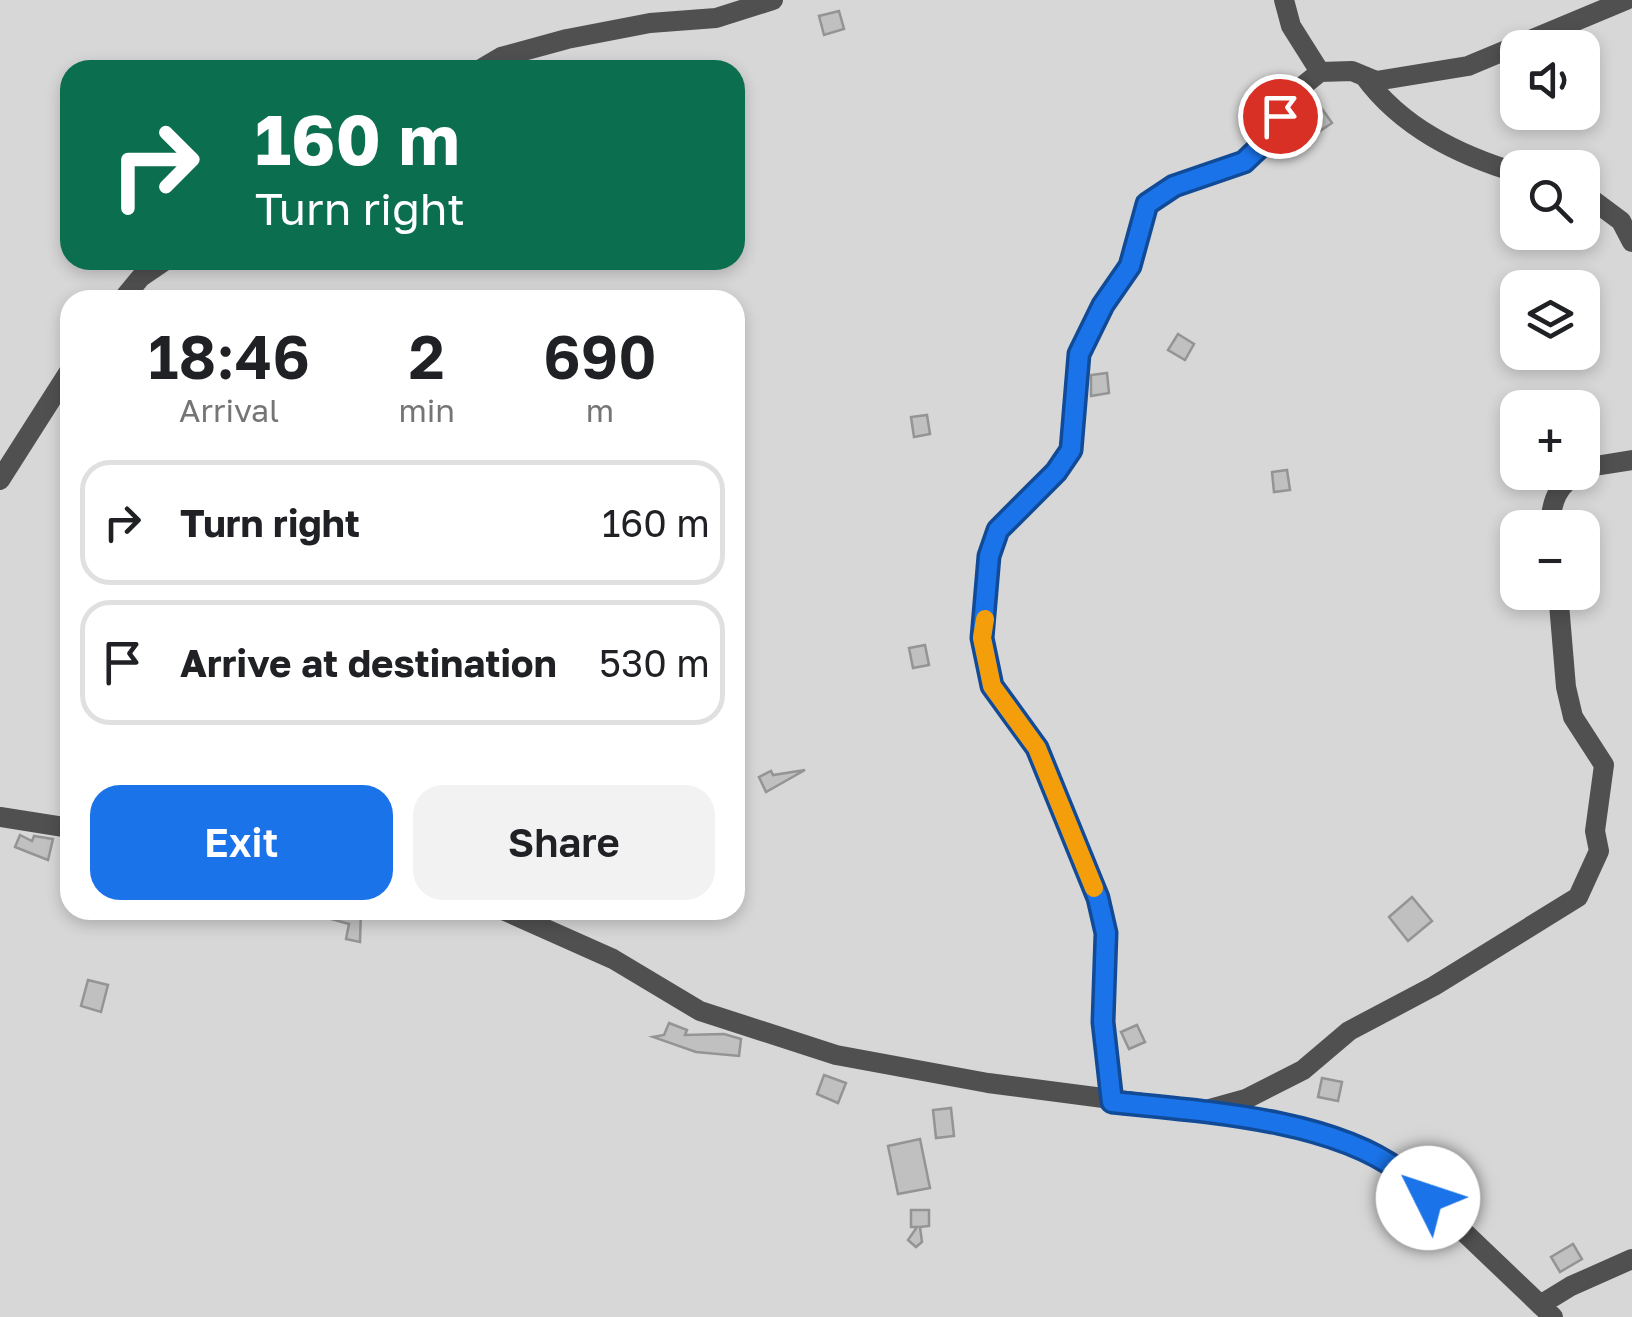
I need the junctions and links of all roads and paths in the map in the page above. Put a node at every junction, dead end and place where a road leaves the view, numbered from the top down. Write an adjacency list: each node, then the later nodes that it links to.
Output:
1 (773, 0): 4 (street)
2 (1284, 0): 5 (street)
3 (1626, 0): 6 (street)
4 (496, 60)
5 (1320, 72): 6 (street); 20 (street)
6 (1364, 76): 7 (street)
7 (1500, 167)
8 (1600, 205): 9 (street)
9 (1632, 242)
10 (150, 270): 11 (street)
11 (130, 290)
12 (60, 386): 15 (street)
13 (1632, 460): 14 (street)
14 (1600, 465)
15 (0, 480)
16 (1560, 610): 21 (street)
17 (0, 817): 18 (street)
18 (60, 826)
19 (525, 920): 20 (street)
20 (1112, 1102): 21 (street)
21 (1203, 1112): 23 (street)
22 (1632, 1259): 23 (street)
23 (1546, 1311)

